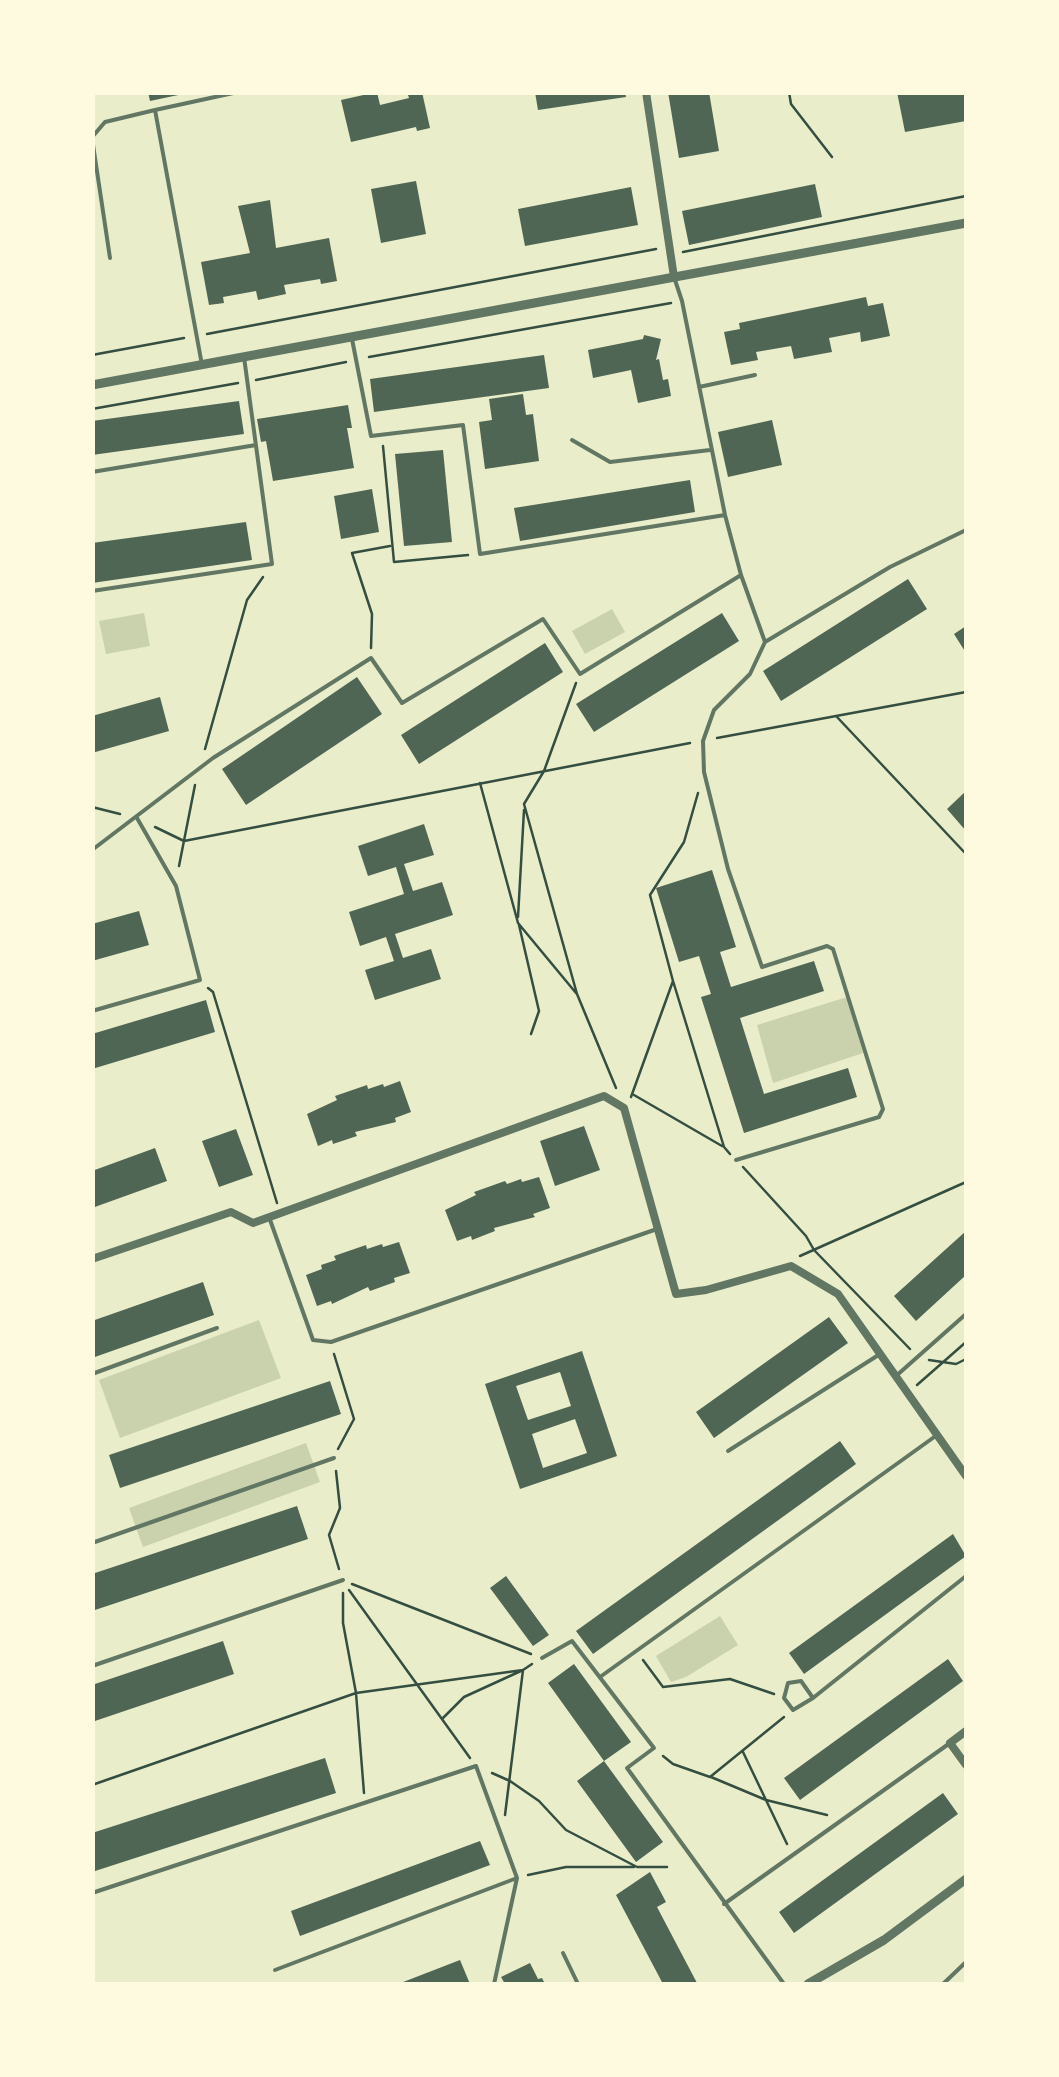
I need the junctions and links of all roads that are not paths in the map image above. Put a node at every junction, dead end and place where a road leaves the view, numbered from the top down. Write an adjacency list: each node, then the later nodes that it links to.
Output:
1 (238, 92): 3 (lane)
2 (646, 92): 7 (street)
3 (155, 110): 4 (lane); 10 (lane)
4 (92, 137): 6 (lane)
5 (966, 223): 7 (street)
6 (110, 258)
7 (674, 276): 8 (street); 13 (lane)
8 (352, 337): 9 (street); 18 (lane)
9 (244, 357): 10 (street); 15 (lane)
10 (202, 365): 12 (street)
11 (755, 376): 13 (lane)
12 (92, 385)
13 (699, 387): 16 (lane)
14 (572, 440): 16 (lane)
15 (256, 445): 17 (lane); 21 (lane)
16 (712, 450): 18 (lane)
17 (92, 472)
18 (725, 515): 20 (lane)
19 (966, 530): 22 (lane)
20 (741, 575): 22 (lane); 23 (lane)
21 (92, 592)
22 (766, 642): 26 (lane)
23 (138, 818): 24 (lane); 25 (lane)
24 (92, 850)
25 (92, 1011)
26 (736, 1160)
27 (269, 1217): 28 (lane); 28 (street); 29 (street)
28 (657, 1229): 32 (street)
29 (92, 1259)
30 (966, 1314): 34 (lane)
31 (217, 1328): 33 (lane)
32 (880, 1354): 34 (street); 36 (lane)
33 (92, 1374)
34 (896, 1376): 35 (street)
35 (937, 1435): 38 (street); 44 (lane)
36 (728, 1450)
37 (334, 1458): 39 (lane)
38 (966, 1476)
39 (92, 1542)
40 (966, 1576): 45 (lane)
41 (343, 1580): 43 (lane)
42 (542, 1658): 44 (lane)
43 (92, 1666)
44 (600, 1677): 52 (lane)
45 (814, 1698): 45 (lane)
46 (966, 1732): 47 (street)
47 (950, 1743): 48 (street); 52 (lane)
48 (966, 1765)
49 (517, 1878): 51 (lane); 55 (lane); 56 (lane)
50 (966, 1879): 59 (street)
51 (92, 1893)
52 (724, 1904): 58 (lane)
53 (562, 1953): 57 (lane)
54 (966, 1962): 60 (lane)
55 (275, 1970)
56 (494, 1984)
57 (578, 1984)
58 (784, 1984)
59 (808, 1984)
60 (942, 1984)

